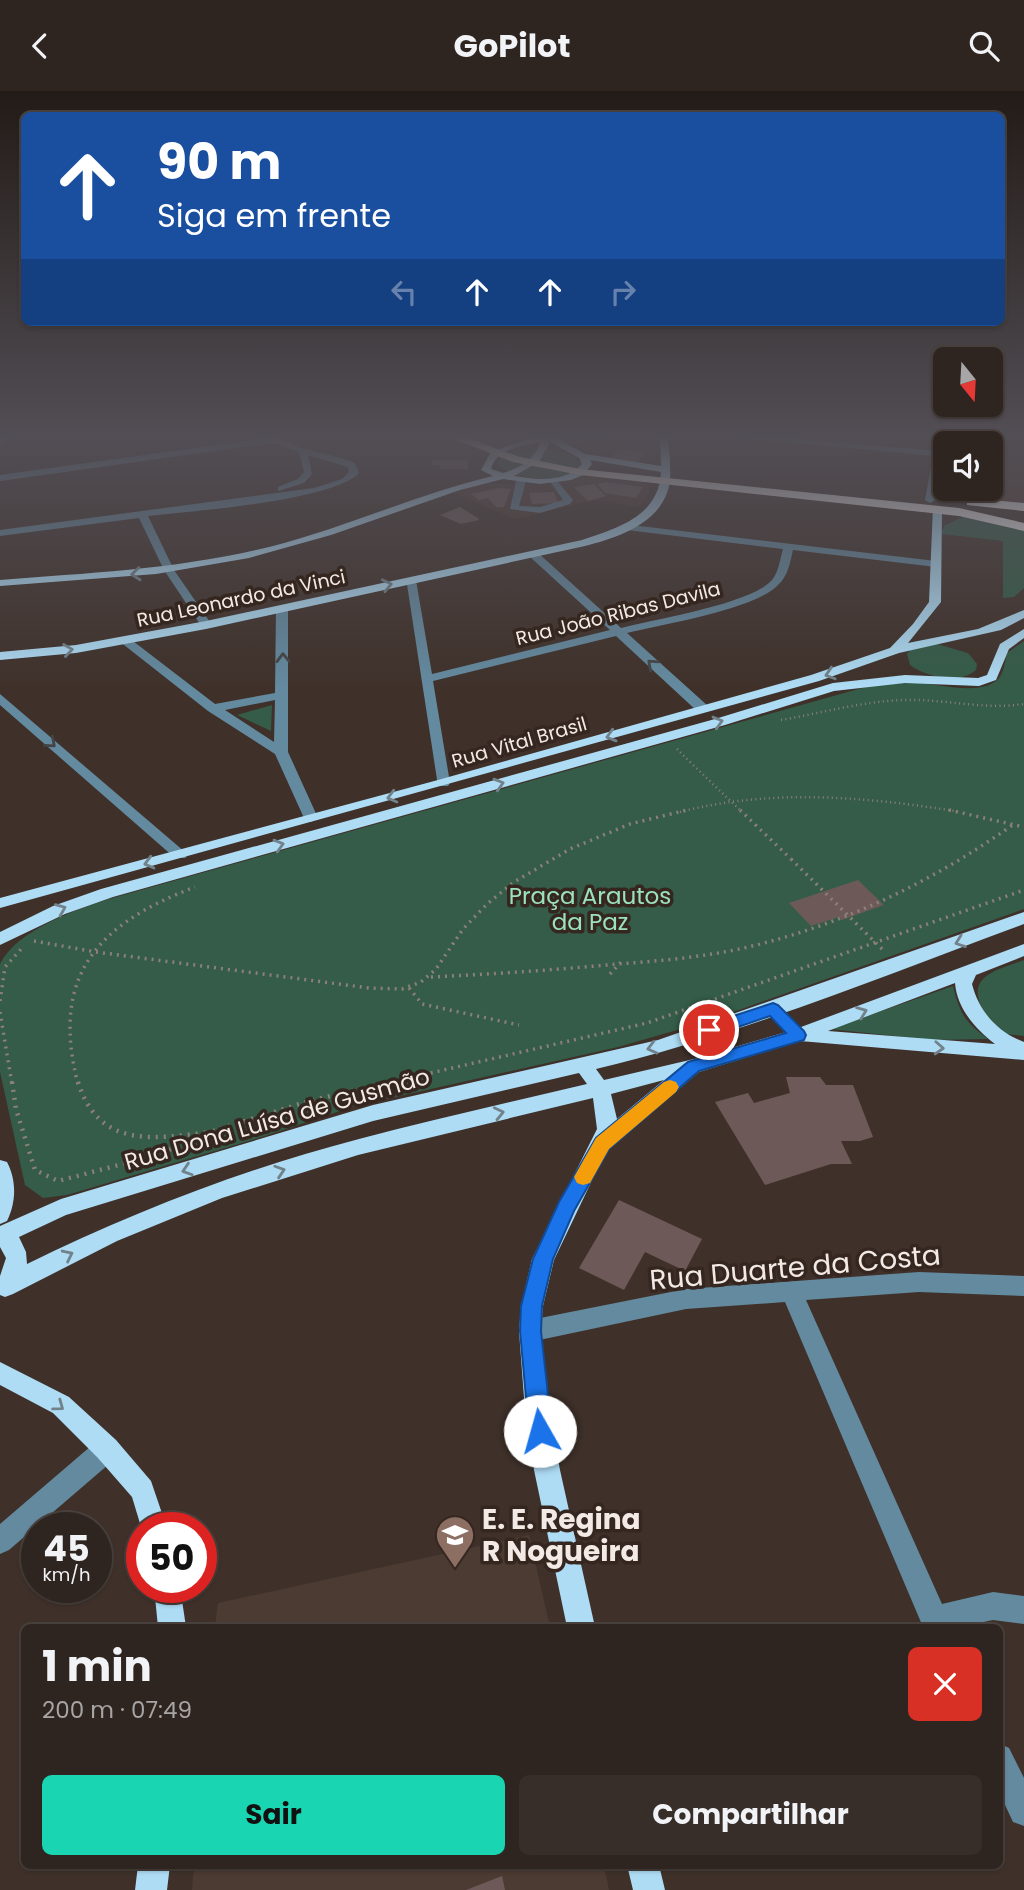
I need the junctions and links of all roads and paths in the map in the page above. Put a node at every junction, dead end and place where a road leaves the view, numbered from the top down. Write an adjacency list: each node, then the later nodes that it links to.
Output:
1 (98, 520): 9 (street)
2 (145, 520): 13 (street)
3 (363, 520): 13 (main road)
4 (639, 520): 8 (main road, Rua Leonardo da Vinci)
5 (935, 520): 12 (main road, Rua Vital Brasil)
6 (995, 520): 7 (highway)
7 (1024, 527)
8 (631, 528): 10 (street); 11 (main road, Rua Leonardo da Vinci)
9 (0, 533)
10 (789, 547): 12 (street); 19 (street, Rua João Ribas Davila)
11 (533, 554): 14 (main road, Rua Leonardo da Vinci); 19 (street)
12 (936, 564): 22 (main road, Rua Vital Brasil)
13 (169, 570): 15 (main road, one-way to 15); 18 (street)
14 (411, 580): 16 (main road, Rua Leonardo da Vinci, one-way to 14); 24 (street)
15 (0, 583)
16 (282, 608): 18 (main road, Rua Leonardo da Vinci); 26 (street, one-way to 16)
17 (1024, 613): 22 (main road)
18 (206, 625): 21 (main road, Rua Leonardo da Vinci)
19 (616, 632): 24 (street, Rua João Ribas Davila); 30 (street, one-way to 19)
20 (1024, 633): 25 (main road, Rua Vital Brasil)
21 (125, 641): 23 (main road, Rua Leonardo da Vinci, one-way to 21); 29 (street)
22 (894, 651): 25 (main road); 30 (main road, Rua Vital Brasil, one-way to 30)
23 (0, 656)
24 (428, 679): 34 (street)
25 (922, 679): 45 (main road, Rua Vital Brasil, one-way to 25)
26 (283, 695): 29 (street); 32 (street)
27 (3, 704): 38 (street, one-way to 38)
28 (1024, 705): 31 (path)
29 (213, 708): 32 (street)
30 (703, 709): 34 (main road, Rua Vital Brasil, one-way to 34)
31 (780, 720)
32 (281, 752): 35 (street)
33 (690, 762): 42 (path, bridge)
34 (443, 783): 35 (main road, Rua Vital Brasil, one-way to 35)
35 (311, 818): 38 (main road, Rua Vital Brasil)
36 (1014, 824): 37 (path); 42 (path); 54 (path)
37 (1024, 827)
38 (180, 855): 41 (main road, Rua Vital Brasil, one-way to 41)
39 (1024, 890): 47 (path)
40 (157, 898): 49 (path)
41 (0, 903)
42 (847, 915): 47 (path); 50 (path)
43 (1024, 918): 51 (main road, Rua Dona Luísa de Gusmão, one-way to 51)
44 (42, 934): 46 (path)
45 (0, 939)
46 (31, 940): 49 (path); 56 (path)
47 (876, 943): 51 (path); 65 (path)
48 (1024, 950): 52 (main road)
49 (96, 952): 55 (path); 65 (path)
50 (621, 962): 53 (path); 54 (path)
51 (897, 965): 57 (main road, Rua Dona Luísa de Gusmão)
52 (969, 969): 60 (main road, one-way to 52); 61 (main road)
53 (610, 974)
54 (430, 977): 55 (path)
55 (409, 988): 59 (path)
56 (0, 1001)
57 (773, 1009): 60 (main road); 62 (main road, Rua Dona Luísa de Gusmão, one-way to 62)
58 (0, 1012): 65 (path)
59 (519, 1025)
60 (798, 1035): 61 (main road, one-way to 61); 63 (main road)
61 (1024, 1051)
62 (584, 1065): 64 (main road); 68 (main road, Rua Dona Luísa de Gusmão, one-way to 68)
63 (694, 1066): 64 (main road); 66 (main road)
64 (600, 1090): 66 (main road); 70 (main road, one-way to 64)
65 (210, 1132)
66 (602, 1143): 72 (main road)
67 (0, 1168): 68 (main road)
68 (1, 1228): 70 (main road)
69 (1024, 1286): 71 (street, Rua Duarte da Costa)
70 (4, 1289)
71 (791, 1291): 72 (street, Rua Duarte da Costa); 81 (street)
72 (530, 1331): 80 (main road)
73 (0, 1373): 74 (main road, one-way to 74)
74 (107, 1449): 75 (main road); 76 (street)
75 (149, 1512)
76 (0, 1541)
77 (169, 1603): 79 (main road)
78 (1024, 1609): 81 (street)
79 (172, 1624)
80 (580, 1624)
81 (936, 1624)
82 (1003, 1766): 83 (street)
83 (1024, 1811)
84 (154, 1869): 86 (main road)
85 (644, 1869): 87 (main road)
86 (151, 1890)
87 (649, 1890)

